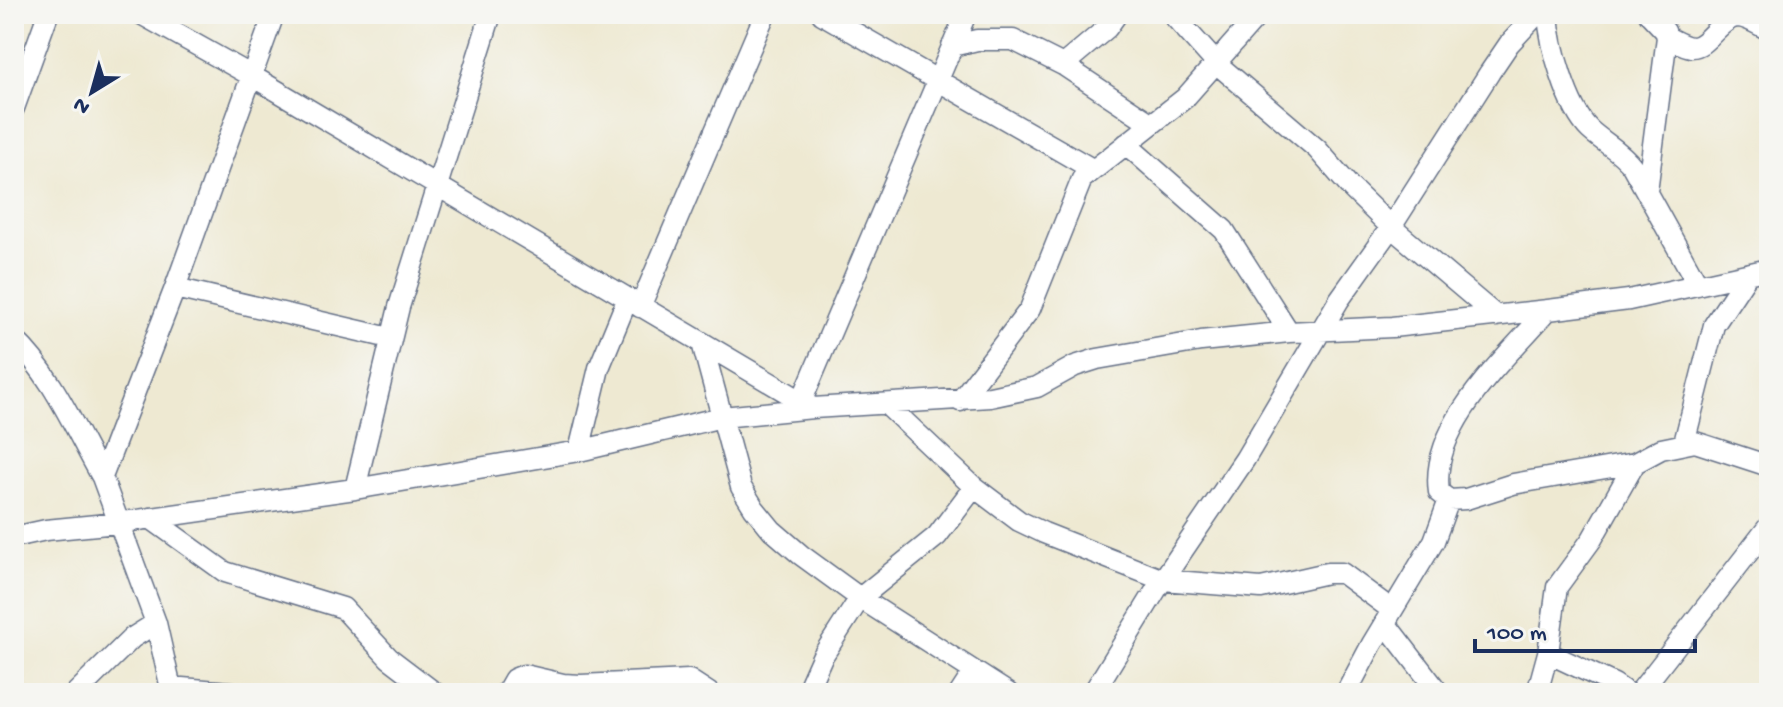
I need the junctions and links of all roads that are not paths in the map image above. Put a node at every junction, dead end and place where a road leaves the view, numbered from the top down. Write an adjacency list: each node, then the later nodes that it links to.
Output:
1 (48, 14): 21 (street)
2 (141, 14): 19 (street)
3 (274, 14): 19 (street)
4 (491, 14): 25 (street)
5 (765, 14): 32 (street)
6 (822, 14): 20 (street)
7 (966, 14): 16 (street)
8 (1117, 14): 18 (street)
9 (1172, 14): 17 (street)
10 (1259, 14): 17 (street)
11 (1537, 14): 27 (street)
12 (1548, 14): 26 (street)
13 (1649, 14): 15 (street)
14 (1769, 30): 15 (street)
15 (1667, 37): 26 (street)
16 (952, 46): 18 (street); 20 (street)
17 (1217, 64): 22 (street); 27 (street)
18 (1063, 65): 22 (street)
19 (252, 76): 25 (street); 31 (street)
20 (937, 80): 24 (street); 41 (street)
21 (14, 108)
22 (1152, 124): 23 (street)
23 (1126, 144): 24 (street); 36 (street)
24 (1092, 169): 40 (street)
25 (438, 187): 32 (street); 37 (street)
26 (1647, 191): 30 (street)
27 (1391, 227): 34 (street); 35 (street)
28 (1769, 269): 29 (street)
29 (1748, 274): 30 (street); 44 (street)
30 (1698, 285): 33 (street)
31 (175, 288): 37 (street); 48 (street)
32 (633, 304): 39 (street); 45 (street)
33 (1548, 310): 34 (street); 51 (street)
34 (1496, 316): 35 (street)
35 (1319, 331): 36 (street); 56 (street)
36 (1289, 332): 40 (street)
37 (390, 338): 50 (street)
38 (14, 339): 48 (street)
39 (702, 343): 41 (street); 43 (street)
40 (960, 401): 42 (street)
41 (808, 404): 42 (street); 43 (street)
42 (886, 404): 49 (street)
43 (722, 417): 45 (street); 57 (street)
44 (1684, 443): 46 (street); 47 (street)
45 (579, 451): 50 (street)
46 (1635, 463): 51 (street); 60 (street)
47 (1769, 466)
48 (102, 477): 53 (street)
49 (974, 487): 56 (street); 57 (street)
50 (355, 489): 52 (street)
51 (1449, 500): 58 (street)
52 (150, 518): 53 (street); 65 (street)
53 (117, 523): 55 (street); 59 (street)
54 (1769, 526): 76 (street)
55 (14, 537)
56 (1163, 580): 58 (street); 71 (street)
57 (860, 598): 61 (street); 68 (street)
58 (1388, 616): 72 (street); 73 (street)
59 (156, 623): 62 (street); 63 (street)
60 (1548, 653): 74 (street); 75 (street)
61 (973, 673): 69 (street); 70 (street)
62 (171, 690): 64 (street)
63 (76, 693)
64 (241, 693)
65 (435, 693)
66 (506, 693): 67 (street)
67 (709, 693)
68 (806, 693)
69 (960, 693)
70 (1008, 693)
71 (1093, 693)
72 (1346, 693)
73 (1439, 693)
74 (1537, 693)
75 (1627, 693)
76 (1639, 693)

